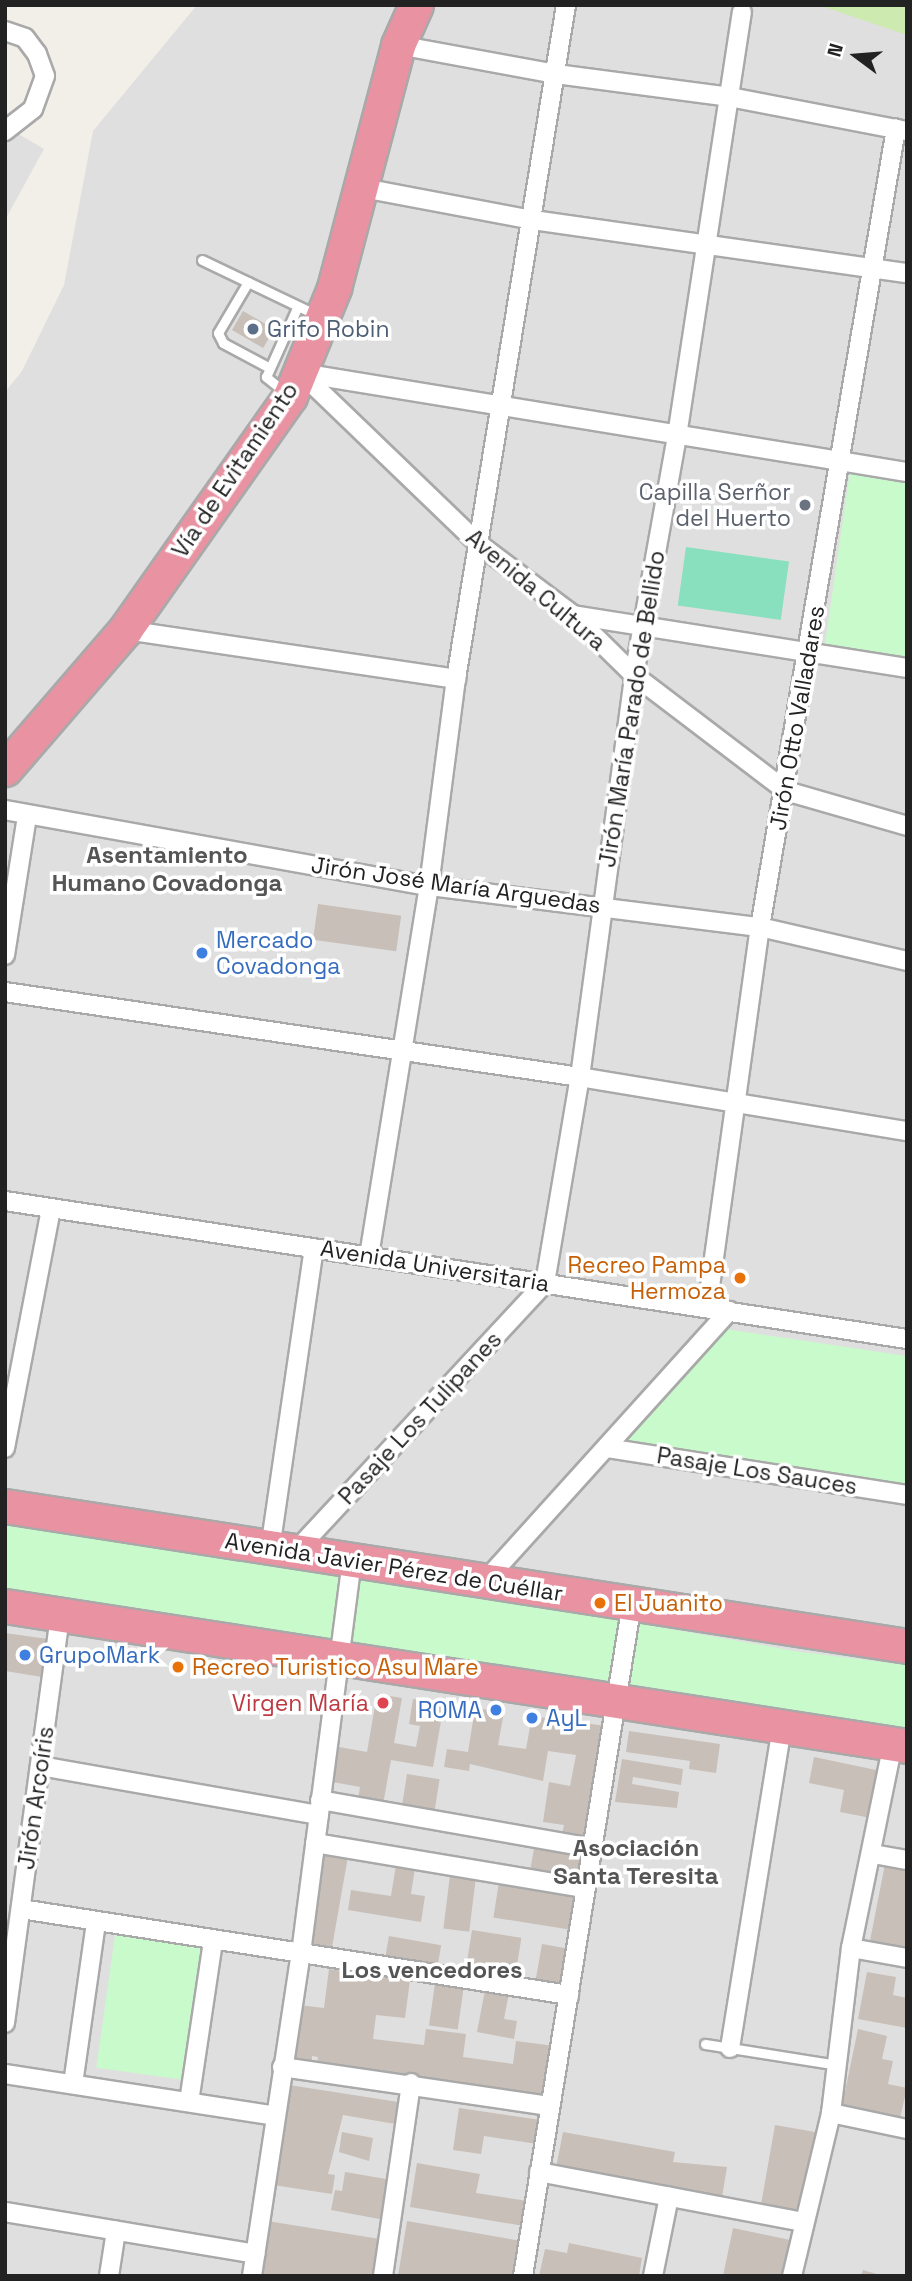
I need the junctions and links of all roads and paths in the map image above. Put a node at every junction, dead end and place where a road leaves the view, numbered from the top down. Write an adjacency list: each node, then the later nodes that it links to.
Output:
1 (416, 5): 5 (highway, Vía de Evitamiento)
2 (566, 5): 6 (street)
3 (742, 12): 7 (street, Jirón María Parado de Bellido)
4 (5, 31): 9 (street)
5 (398, 45): 6 (street); 10 (highway, Vía de Evitamiento)
6 (556, 74): 7 (street); 11 (street)
7 (730, 97): 8 (street); 12 (street, Jirón María Parado de Bellido)
8 (901, 130): 14 (street, Jirón Otto Valladares)
9 (5, 131)
10 (359, 187): 11 (street); 17 (highway, Vía de Evitamiento)
11 (533, 220): 12 (street); 20 (street)
12 (706, 244): 14 (street); 21 (street, Jirón María Parado de Bellido)
13 (202, 260): 16 (lane)
14 (873, 268): 15 (street); 22 (street, Jirón Otto Valladares)
15 (907, 274)
16 (248, 282): 17 (lane); 18 (lane)
17 (309, 313): 18 (lane); 19 (highway, Vía de Evitamiento)
18 (268, 367): 19 (lane)
19 (295, 385): 20 (street); 24 (street, Avenida Cultura); 27 (highway, Vía de Evitamiento)
20 (503, 409): 21 (street); 24 (street)
21 (677, 436): 22 (street); 26 (street, Jirón María Parado de Bellido)
22 (841, 460): 23 (street); 28 (street, Jirón Otto Valladares)
23 (907, 472)
24 (480, 545): 25 (street, Avenida Cultura); 31 (street)
25 (573, 615): 26 (street); 30 (street, Avenida Cultura)
26 (643, 628): 28 (street); 30 (street, Jirón María Parado de Bellido)
27 (125, 630): 31 (street); 32 (highway, Vía de Evitamiento)
28 (809, 653): 29 (street); 33 (street, Jirón Otto Valladares)
29 (907, 668)
30 (634, 675): 33 (street, Avenida Cultura); 38 (street, Jirón María Parado de Bellido)
31 (456, 679): 37 (street)
32 (5, 769)
33 (786, 791): 36 (street, Avenida Cultura); 39 (street, Jirón Otto Valladares)
34 (5, 810): 35 (street, Jirón José María Arguedas)
35 (27, 816): 37 (street, Jirón José María Arguedas); 40 (street)
36 (907, 826)
37 (429, 886): 38 (street, Jirón José María Arguedas); 43 (street)
38 (601, 905): 39 (street, Jirón José María Arguedas); 44 (street, Jirón María Parado de Bellido)
39 (760, 927): 41 (street, Jirón José María Arguedas); 45 (street, Jirón Otto Valladares)
40 (5, 955)
41 (907, 961)
42 (5, 992): 43 (street)
43 (402, 1052): 44 (street); 50 (street)
44 (580, 1077): 45 (street); 51 (street, Jirón María Parado de Bellido)
45 (733, 1104): 46 (street); 52 (street, Jirón Otto Valladares)
46 (907, 1131)
47 (5, 1201): 48 (street, Avenida Universitaria)
48 (51, 1208): 49 (street, Avenida Universitaria); 55 (street)
49 (314, 1248): 50 (street, Avenida Universitaria); 59 (street)
50 (369, 1256): 51 (street, Avenida Universitaria)
51 (545, 1283): 52 (street, Avenida Universitaria); 59 (street, Pasaje Los Tulipanes)
52 (707, 1308): 53 (street, Avenida Universitaria)
53 (729, 1311): 54 (street, Avenida Universitaria); 56 (street)
54 (907, 1339)
55 (5, 1448)
56 (607, 1448): 57 (street, Pasaje Los Sauces); 61 (street)
57 (907, 1495)
58 (5, 1506): 59 (highway, Avenida Javier Pérez de Cuéllar)
59 (282, 1551): 60 (highway, Avenida Javier Pérez de Cuéllar)
60 (352, 1562): 61 (highway, Avenida Javier Pérez de Cuéllar); 66 (street)
61 (486, 1580): 62 (highway, Avenida Javier Pérez de Cuéllar)
62 (632, 1603): 65 (highway, Avenida Javier Pérez de Cuéllar); 67 (street)
63 (5, 1606): 64 (highway)
64 (60, 1614): 66 (highway); 70 (street, Jirón Arcoíris)
65 (907, 1646)
66 (340, 1660): 67 (highway); 71 (street)
67 (618, 1703): 68 (highway); 73 (street)
68 (782, 1728): 69 (highway); 86 (street)
69 (900, 1745): 74 (street)
70 (40, 1766): 71 (street); 77 (street, Jirón Arcoíris)
71 (320, 1808): 72 (street); 73 (street)
72 (315, 1843): 76 (street); 81 (street)
73 (592, 1848): 76 (street)
74 (873, 1854): 75 (street); 80 (street)
75 (907, 1860)
76 (584, 1888): 83 (street)
77 (21, 1909): 78 (street); 84 (street, Jirón Arcoíris)
78 (96, 1922): 79 (street); 91 (street)
79 (213, 1941): 81 (street); 92 (street)
80 (852, 1948): 82 (street); 87 (street)
81 (301, 1954): 83 (street); 88 (street)
82 (907, 1958)
83 (569, 1995): 93 (street)
84 (5, 2023)
85 (705, 2044): 86 (lane)
86 (730, 2048): 87 (lane)
87 (837, 2066): 94 (street)
88 (282, 2067): 90 (street); 95 (street)
89 (5, 2074): 91 (street)
90 (411, 2083): 93 (street); 105 (street)
91 (73, 2084): 92 (street)
92 (189, 2102): 95 (street)
93 (549, 2106): 97 (street)
94 (831, 2112): 96 (street); 100 (street)
95 (275, 2116): 102 (street)
96 (907, 2129)
97 (539, 2172): 98 (street); 106 (street)
98 (669, 2197): 100 (street); 107 (street)
99 (5, 2212): 101 (street)
100 (804, 2222): 108 (street)
101 (116, 2231): 102 (street); 103 (street)
102 (255, 2254): 104 (street)
103 (109, 2276)
104 (251, 2276)
105 (383, 2276)
106 (523, 2276)
107 (653, 2276)
108 (792, 2276)

